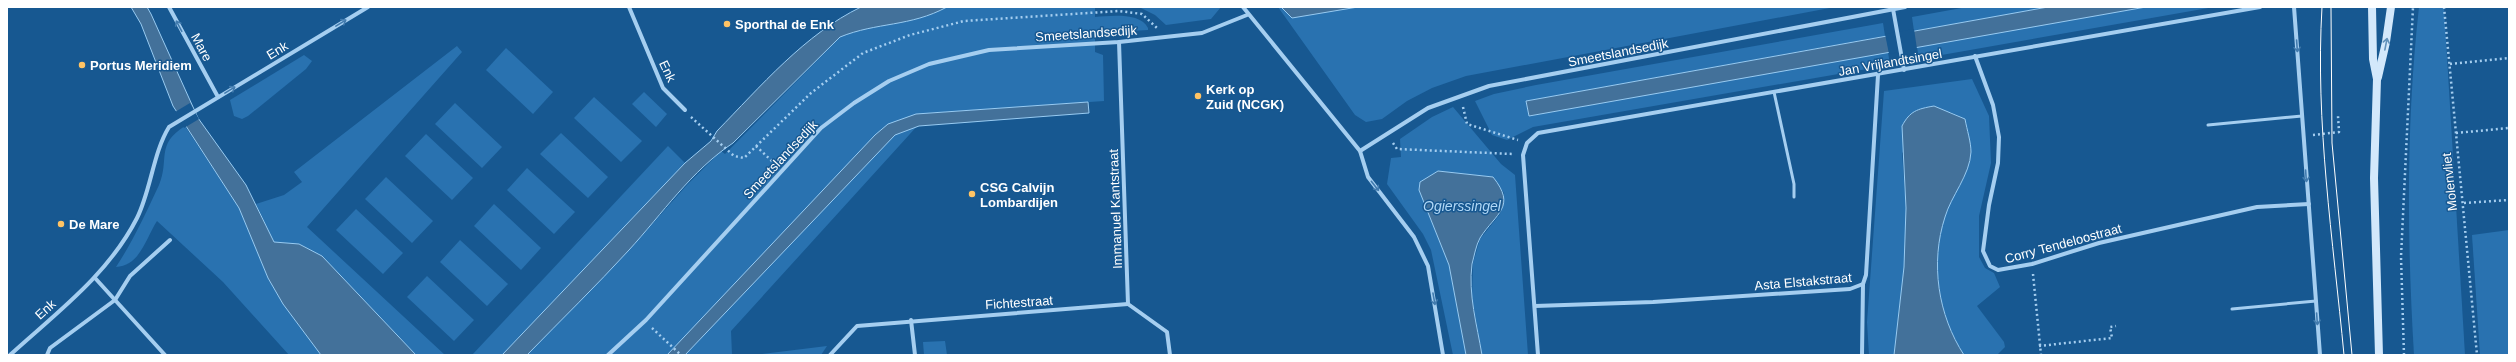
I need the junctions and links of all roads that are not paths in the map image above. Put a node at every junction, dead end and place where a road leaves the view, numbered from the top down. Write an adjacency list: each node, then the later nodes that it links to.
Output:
1 (169, 7): 18 (street, Mare, one-way to 1)
2 (368, 7): 18 (street, Enk, one-way to 2)
3 (629, 7): 19 (street, Enk)
4 (1243, 7): 11 (street)
5 (1905, 7): 10 (street, Smeetslandsedijk)
6 (2260, 7): 13 (street, Jan Vrijlandtsingel)
7 (2294, 7): 20 (street, one-way to 20)
8 (2372, 7): 16 (main road)
9 (2391, 7): 16 (main road, one-way to 9)
10 (1893, 8): 14 (street); 22 (street, Smeetslandsedijk)
11 (1248, 15): 12 (street, Smeetslandsedijk); 22 (street)
12 (1119, 42): 30 (street, Immanuel Kantstraat); 37 (street, Smeetslandsedijk)
13 (1975, 56): 14 (street, Jan Vrijlandtsingel); 24 (street, Corry Tendeloostraat)
14 (1904, 70): 15 (street, Jan Vrijlandtsingel)
15 (1878, 75): 17 (street, Jan Vrijlandtsingel); 27 (street, Asta Elstakstraat)
16 (2377, 79): 45 (main road)
17 (1774, 92): 23 (lane); 31 (street, Jan Vrijlandtsingel)
18 (218, 97): 26 (street, Enk)
19 (685, 110)
20 (2302, 116): 21 (lane); 24 (street, one-way to 24)
21 (2208, 125)
22 (1360, 151): 41 (street, one-way to 41)
23 (1794, 197)
24 (2309, 204): 29 (street)
25 (170, 240): 28 (street)
26 (95, 278): 28 (street); 34 (street, Enk)
27 (1863, 284): 31 (street, Asta Elstakstraat); 43 (street)
28 (115, 300): 35 (street); 36 (street)
29 (2316, 301): 32 (lane); 44 (street, one-way to 44)
30 (1128, 304): 33 (street, Fichtestraat); 40 (street)
31 (1535, 306): 42 (street)
32 (2232, 309)
33 (911, 320): 38 (street, Fichtestraat); 39 (street)
34 (10, 355)
35 (47, 355)
36 (165, 355)
37 (608, 355)
38 (830, 355)
39 (915, 355)
40 (1170, 355)
41 (1443, 355)
42 (1538, 355)
43 (1862, 355)
44 (2320, 355)
45 (2379, 355)

